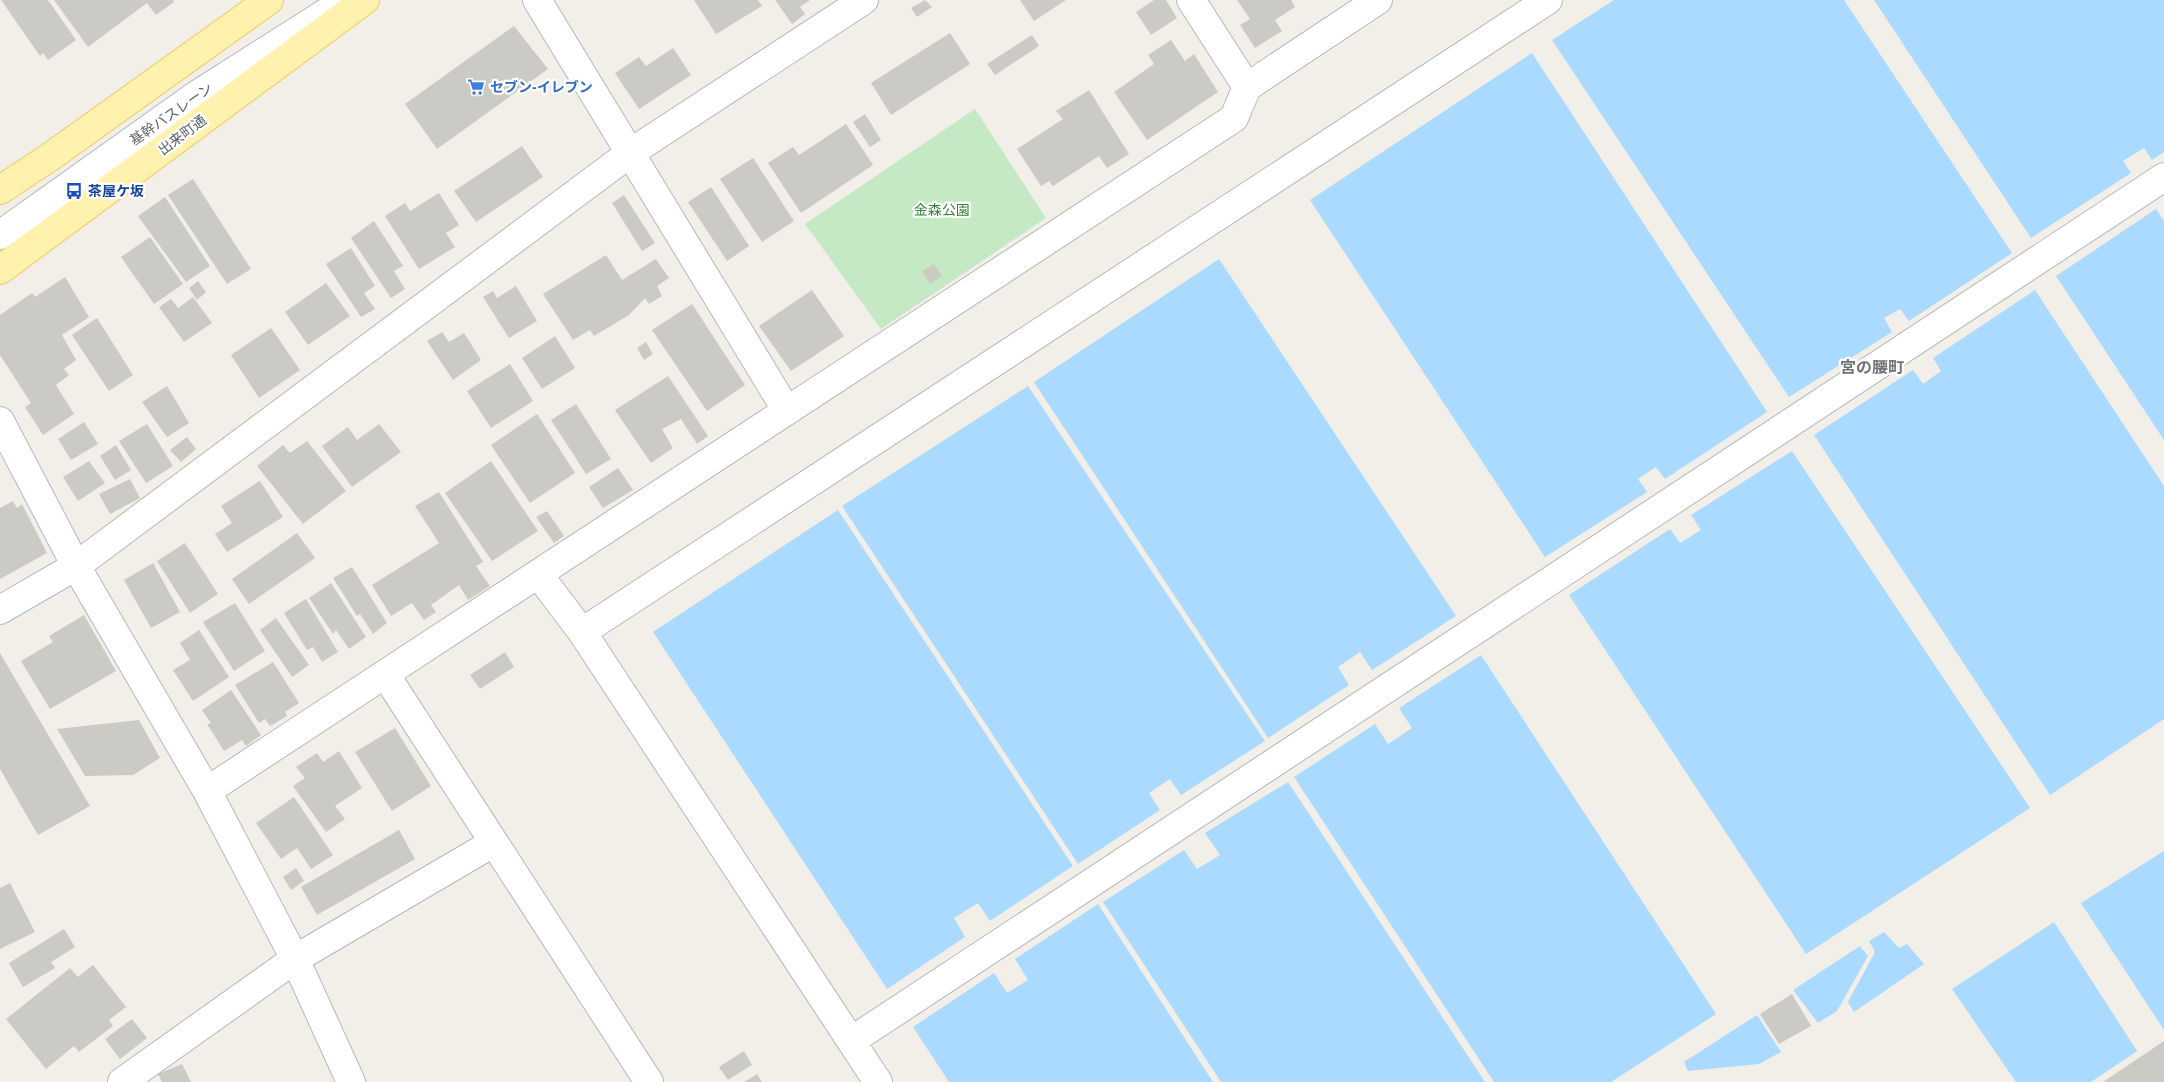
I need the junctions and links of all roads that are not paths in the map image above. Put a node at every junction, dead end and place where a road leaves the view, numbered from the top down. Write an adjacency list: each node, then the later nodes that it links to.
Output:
1 (269, 0): 11 (main road)
2 (346, 0): 15 (street, 基幹バスレーン)
3 (365, 0): 16 (main road, 出来町通)
4 (537, 0): 10 (street)
5 (864, 0): 10 (street)
6 (1191, 0): 9 (street)
7 (1378, 0): 9 (street)
8 (1548, 0): 22 (street)
9 (1246, 87): 17 (street)
10 (630, 153): 17 (street); 19 (street)
11 (50, 157): 13 (main road); 14 (street)
12 (2164, 177): 27 (street)
13 (0, 190)
14 (0, 205)
15 (0, 235)
16 (0, 270)
17 (787, 411): 20 (street)
18 (0, 421): 19 (street)
19 (76, 566): 21 (street); 24 (street)
20 (538, 574): 22 (street); 23 (street)
21 (0, 610)
22 (582, 632): 27 (street)
23 (385, 674): 24 (street); 25 (street)
24 (207, 791): 26 (street)
25 (493, 843): 26 (street); 30 (street)
26 (295, 959): 28 (street); 29 (street)
27 (851, 1041): 31 (street)
28 (122, 1082)
29 (351, 1082)
30 (649, 1082)
31 (878, 1082)

